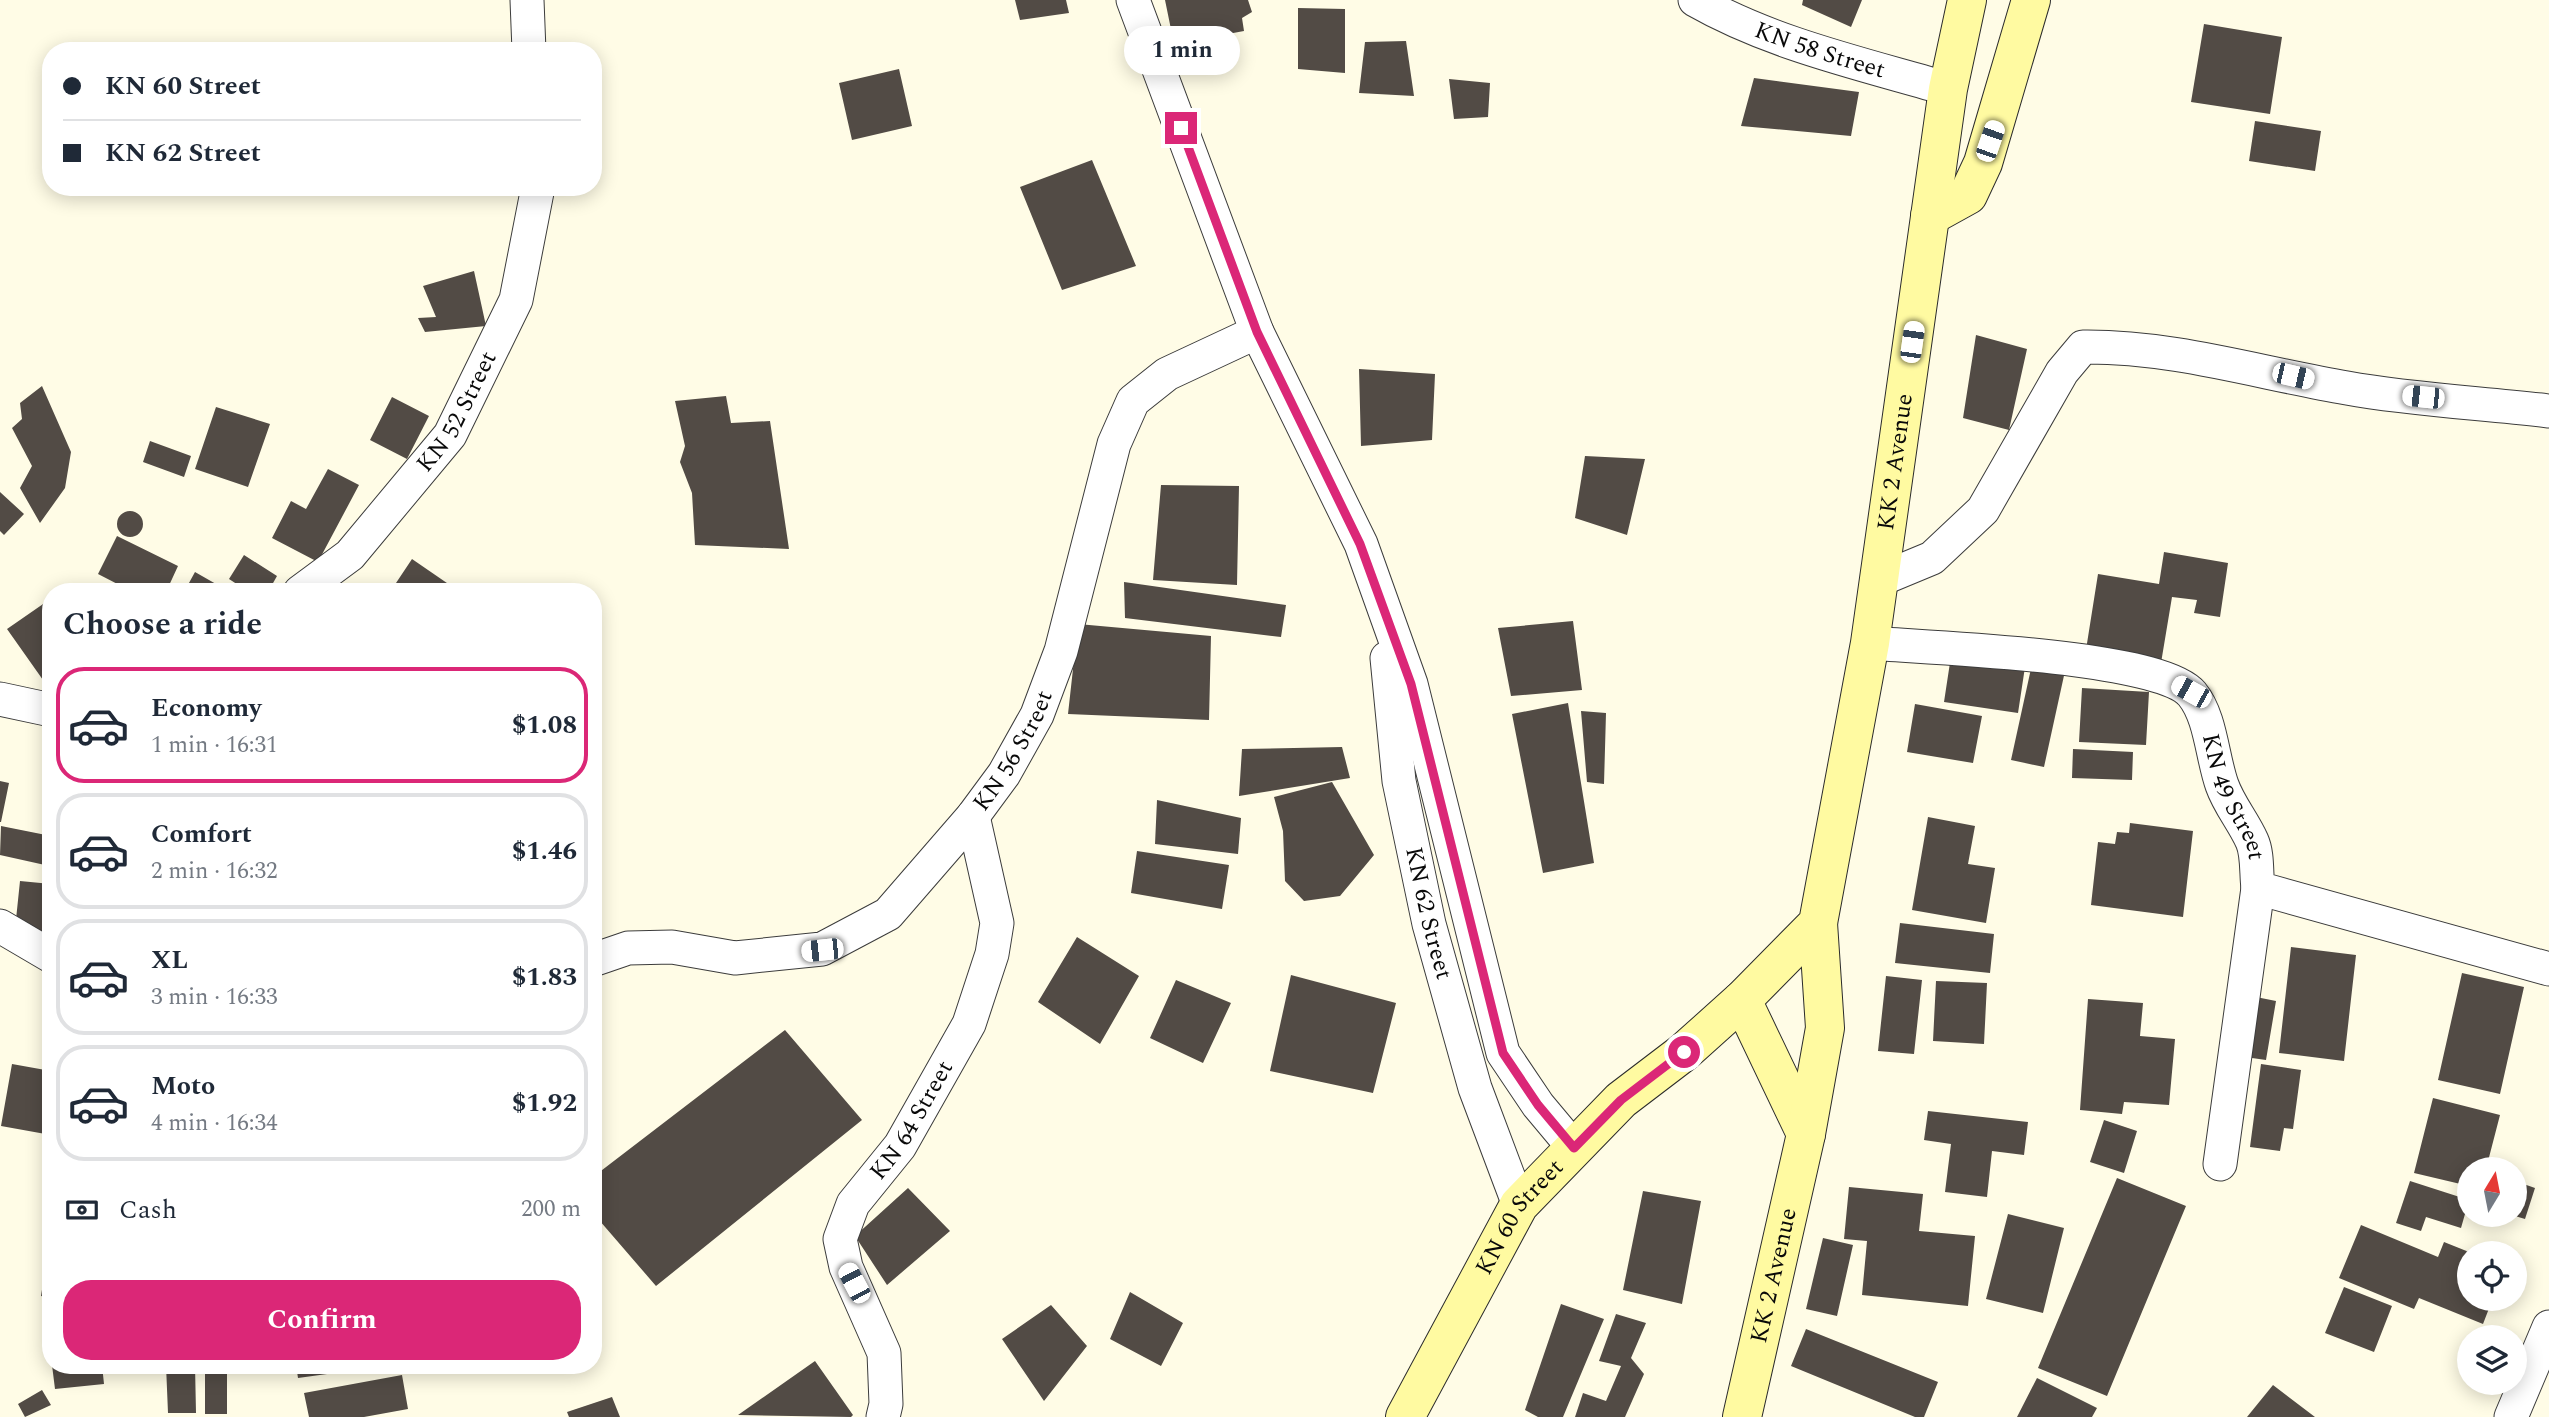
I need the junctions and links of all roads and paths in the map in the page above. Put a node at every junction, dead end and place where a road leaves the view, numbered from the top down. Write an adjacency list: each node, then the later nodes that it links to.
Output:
1 (527, 0): 6 (street)
2 (1133, 0): 10 (street, KN 62 Street)
3 (1695, 0): 7 (street, KN 58 Street)
4 (1967, 0): 7 (main road, KK 2 Avenue)
5 (2031, 0): 9 (main road)
6 (529, 42)
7 (1948, 89): 9 (main road, KK 2 Avenue)
8 (536, 196): 13 (street, KN 52 Street)
9 (1930, 216): 12 (main road, KK 2 Avenue)
10 (1257, 332): 14 (street, KN 62 Street); 18 (street, KN 56 Street)
11 (2549, 411): 12 (street)
12 (1879, 580): 15 (main road, KK 2 Avenue)
13 (312, 583)
14 (1383, 611): 27 (street, KN 62 Street); 29 (street, KN 62 Street)
15 (1870, 643): 19 (street, KN 49 Street); 20 (main road, KK 2 Avenue)
16 (0, 699): 17 (street)
17 (42, 708)
18 (973, 816): 23 (street, KN 56 Street); 31 (street, KN 64 Street)
19 (2258, 888): 24 (street, KN 49 Street); 28 (street)
20 (1818, 923): 25 (main road); 26 (main road, KK 2 Avenue)
21 (0, 926): 22 (street)
22 (42, 951)
23 (602, 957)
24 (2549, 969)
25 (1742, 1000): 26 (main road); 27 (main road, KN 60 Street)
26 (1806, 1134): 33 (main road, KK 2 Avenue)
27 (1574, 1148): 29 (main road, KN 60 Street)
28 (2220, 1164)
29 (1519, 1205): 32 (main road, KN 60 Street)
30 (2549, 1327): 34 (street)
31 (883, 1417)
32 (1405, 1417)
33 (1742, 1417)
34 (2511, 1417)

